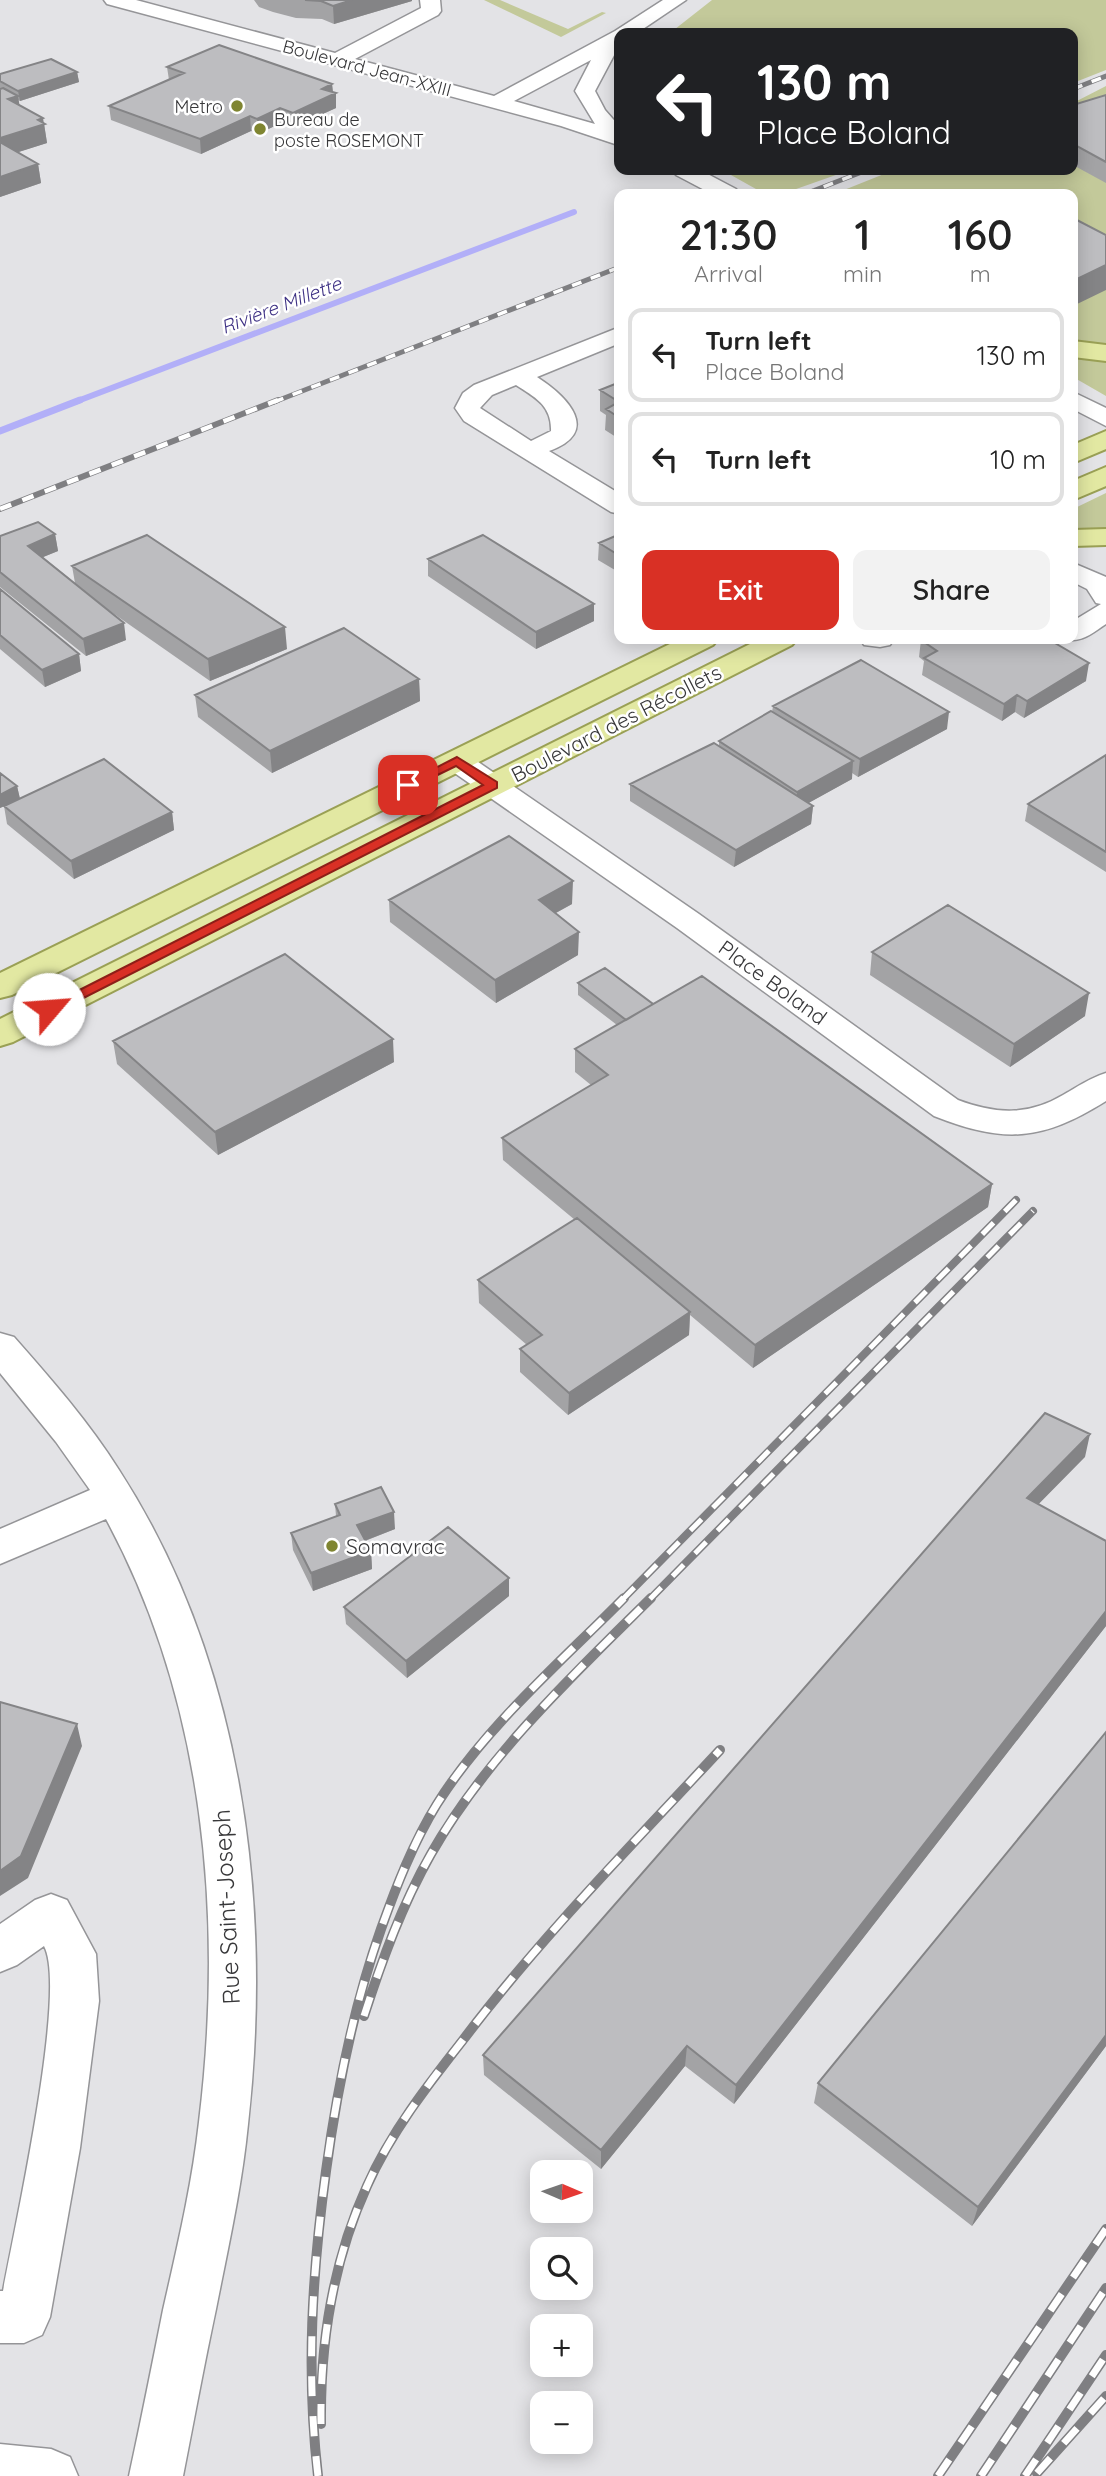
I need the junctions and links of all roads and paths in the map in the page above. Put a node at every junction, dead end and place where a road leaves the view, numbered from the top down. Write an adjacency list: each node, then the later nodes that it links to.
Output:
1 (114, 0): 7 (street, Boulevard Jean-XXIII)
2 (430, 0): 7 (street)
3 (676, 0): 4 (street)
4 (632, 28)
5 (614, 39): 8 (street)
6 (614, 44): 9 (street)
7 (337, 60): 8 (street, Boulevard Jean-XXIII)
8 (496, 103): 10 (street, Boulevard Jean-XXIII)
9 (614, 133)
10 (614, 138)
11 (693, 175): 12 (street)
12 (719, 189)
13 (614, 336): 16 (street)
14 (1078, 350): 15 (main road)
15 (1106, 353)
16 (518, 375): 20 (street); 20 (street)
17 (1078, 402): 18 (street)
18 (1106, 418)
19 (1106, 439): 21 (main road)
20 (529, 450): 24 (street)
21 (1078, 453)
22 (1106, 475): 23 (main road)
23 (1078, 489)
24 (614, 502)
25 (1106, 537): 26 (main road)
26 (1078, 538)
27 (1078, 574): 28 (street)
28 (1106, 597)
29 (1106, 611): 30 (street)
30 (1078, 629)
31 (693, 644): 33 (main road, Boulevard des Récollets)
32 (772, 644): 34 (main road, Boulevard des Récollets)
33 (457, 761): 34 (street, Place Boland); 35 (main road, Boulevard des Récollets)
34 (492, 785): 36 (main road, Boulevard des Récollets); 37 (street, Place Boland)
35 (0, 987)
36 (0, 1034)
37 (1106, 1085)
38 (0, 1347): 39 (street, Rue Saint-Joseph)
39 (115, 1497): 40 (street); 45 (street, Rue Saint-Joseph)
40 (0, 1547)
41 (0, 1950): 42 (street)
42 (0, 2317)
43 (0, 2471): 44 (street)
44 (51, 2476)
45 (156, 2476)

